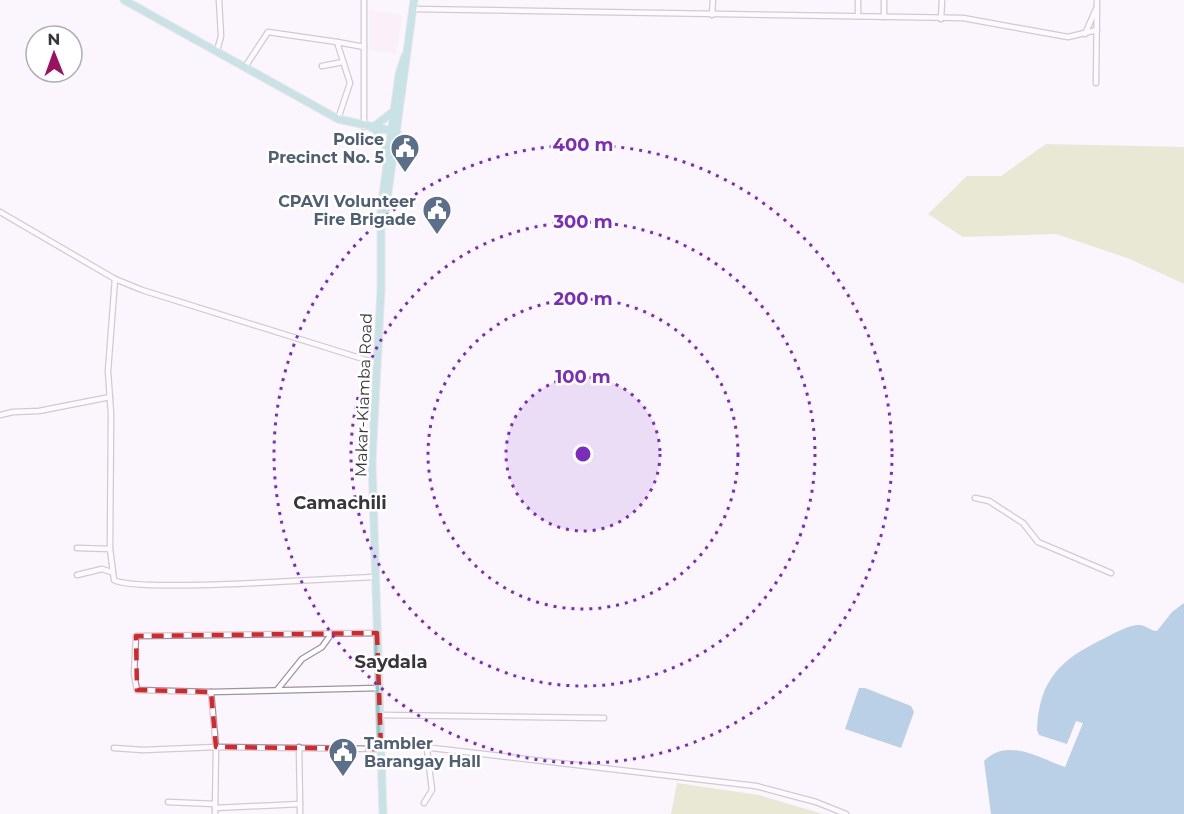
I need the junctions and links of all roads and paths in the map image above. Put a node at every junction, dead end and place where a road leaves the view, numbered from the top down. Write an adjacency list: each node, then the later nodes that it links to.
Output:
1 (124, 0): 20 (main road)
2 (219, 0): 20 (street)
3 (364, 0): 19 (street)
4 (414, 0): 11 (main road, Makar-Kiamba Road)
5 (713, 0): 12 (street)
6 (858, 0): 13 (street)
7 (884, 0): 14 (street)
8 (942, 0): 15 (street)
9 (1097, 0): 10 (street)
10 (1097, 8): 16 (street); 17 (street)
11 (413, 9): 12 (street); 21 (main road, Makar-Kiamba Road)
12 (712, 15): 13 (street)
13 (858, 16): 14 (street)
14 (884, 17): 15 (street)
15 (941, 19): 17 (street)
16 (1097, 30): 17 (street); 25 (street)
17 (1085, 34)
18 (337, 42): 19 (street); 22 (street); 24 (street)
19 (364, 47): 28 (street)
20 (217, 51): 24 (main road)
21 (405, 56): 26 (main road, Makar-Kiamba Road); 30 (main road, Makar-Kiamba Road)
22 (343, 62): 23 (street); 27 (street)
23 (322, 66)
24 (245, 68): 27 (main road)
25 (1096, 83)
26 (394, 111): 29 (main road); 30 (main road, Makar-Kiamba Road)
27 (338, 119): 28 (main road)
28 (363, 127): 29 (main road)
29 (374, 128): 30 (main road); 31 (main road)
30 (394, 131): 31 (main road, Makar-Kiamba Road); 33 (main road, Makar-Kiamba Road)
31 (388, 152): 33 (main road, Makar-Kiamba Road)
32 (0, 212): 34 (street)
33 (382, 230): 35 (main road, Makar-Kiamba Road)
34 (115, 279): 35 (street); 36 (street)
35 (376, 363): 44 (main road, Makar-Kiamba Road)
36 (110, 397): 37 (street); 40 (street)
37 (0, 415)
38 (975, 498): 42 (street)
39 (76, 548): 40 (street)
40 (110, 549): 41 (street)
41 (111, 572): 43 (street); 44 (street)
42 (1111, 573)
43 (77, 575)
44 (375, 577): 46 (main road, Makar-Kiamba Road)
45 (332, 633): 46 (street); 48 (street); 49 (street)
46 (377, 633): 47 (main road, Makar-Kiamba Road)
47 (379, 688): 48 (street); 50 (main road, Makar-Kiamba Road)
48 (277, 690): 49 (street)
49 (212, 692): 53 (street)
50 (381, 715): 51 (street); 52 (main road, Makar-Kiamba Road)
51 (604, 718)
52 (381, 745): 54 (street); 56 (street); 62 (main road, Makar-Kiamba Road)
53 (216, 747): 54 (street); 55 (street); 60 (street)
54 (299, 747): 59 (street)
55 (114, 748)
56 (427, 749): 58 (street); 63 (street)
57 (168, 802): 60 (street)
58 (424, 803)
59 (300, 804): 60 (street); 61 (street)
60 (215, 809)
61 (300, 814)
62 (383, 814)
63 (846, 814)

